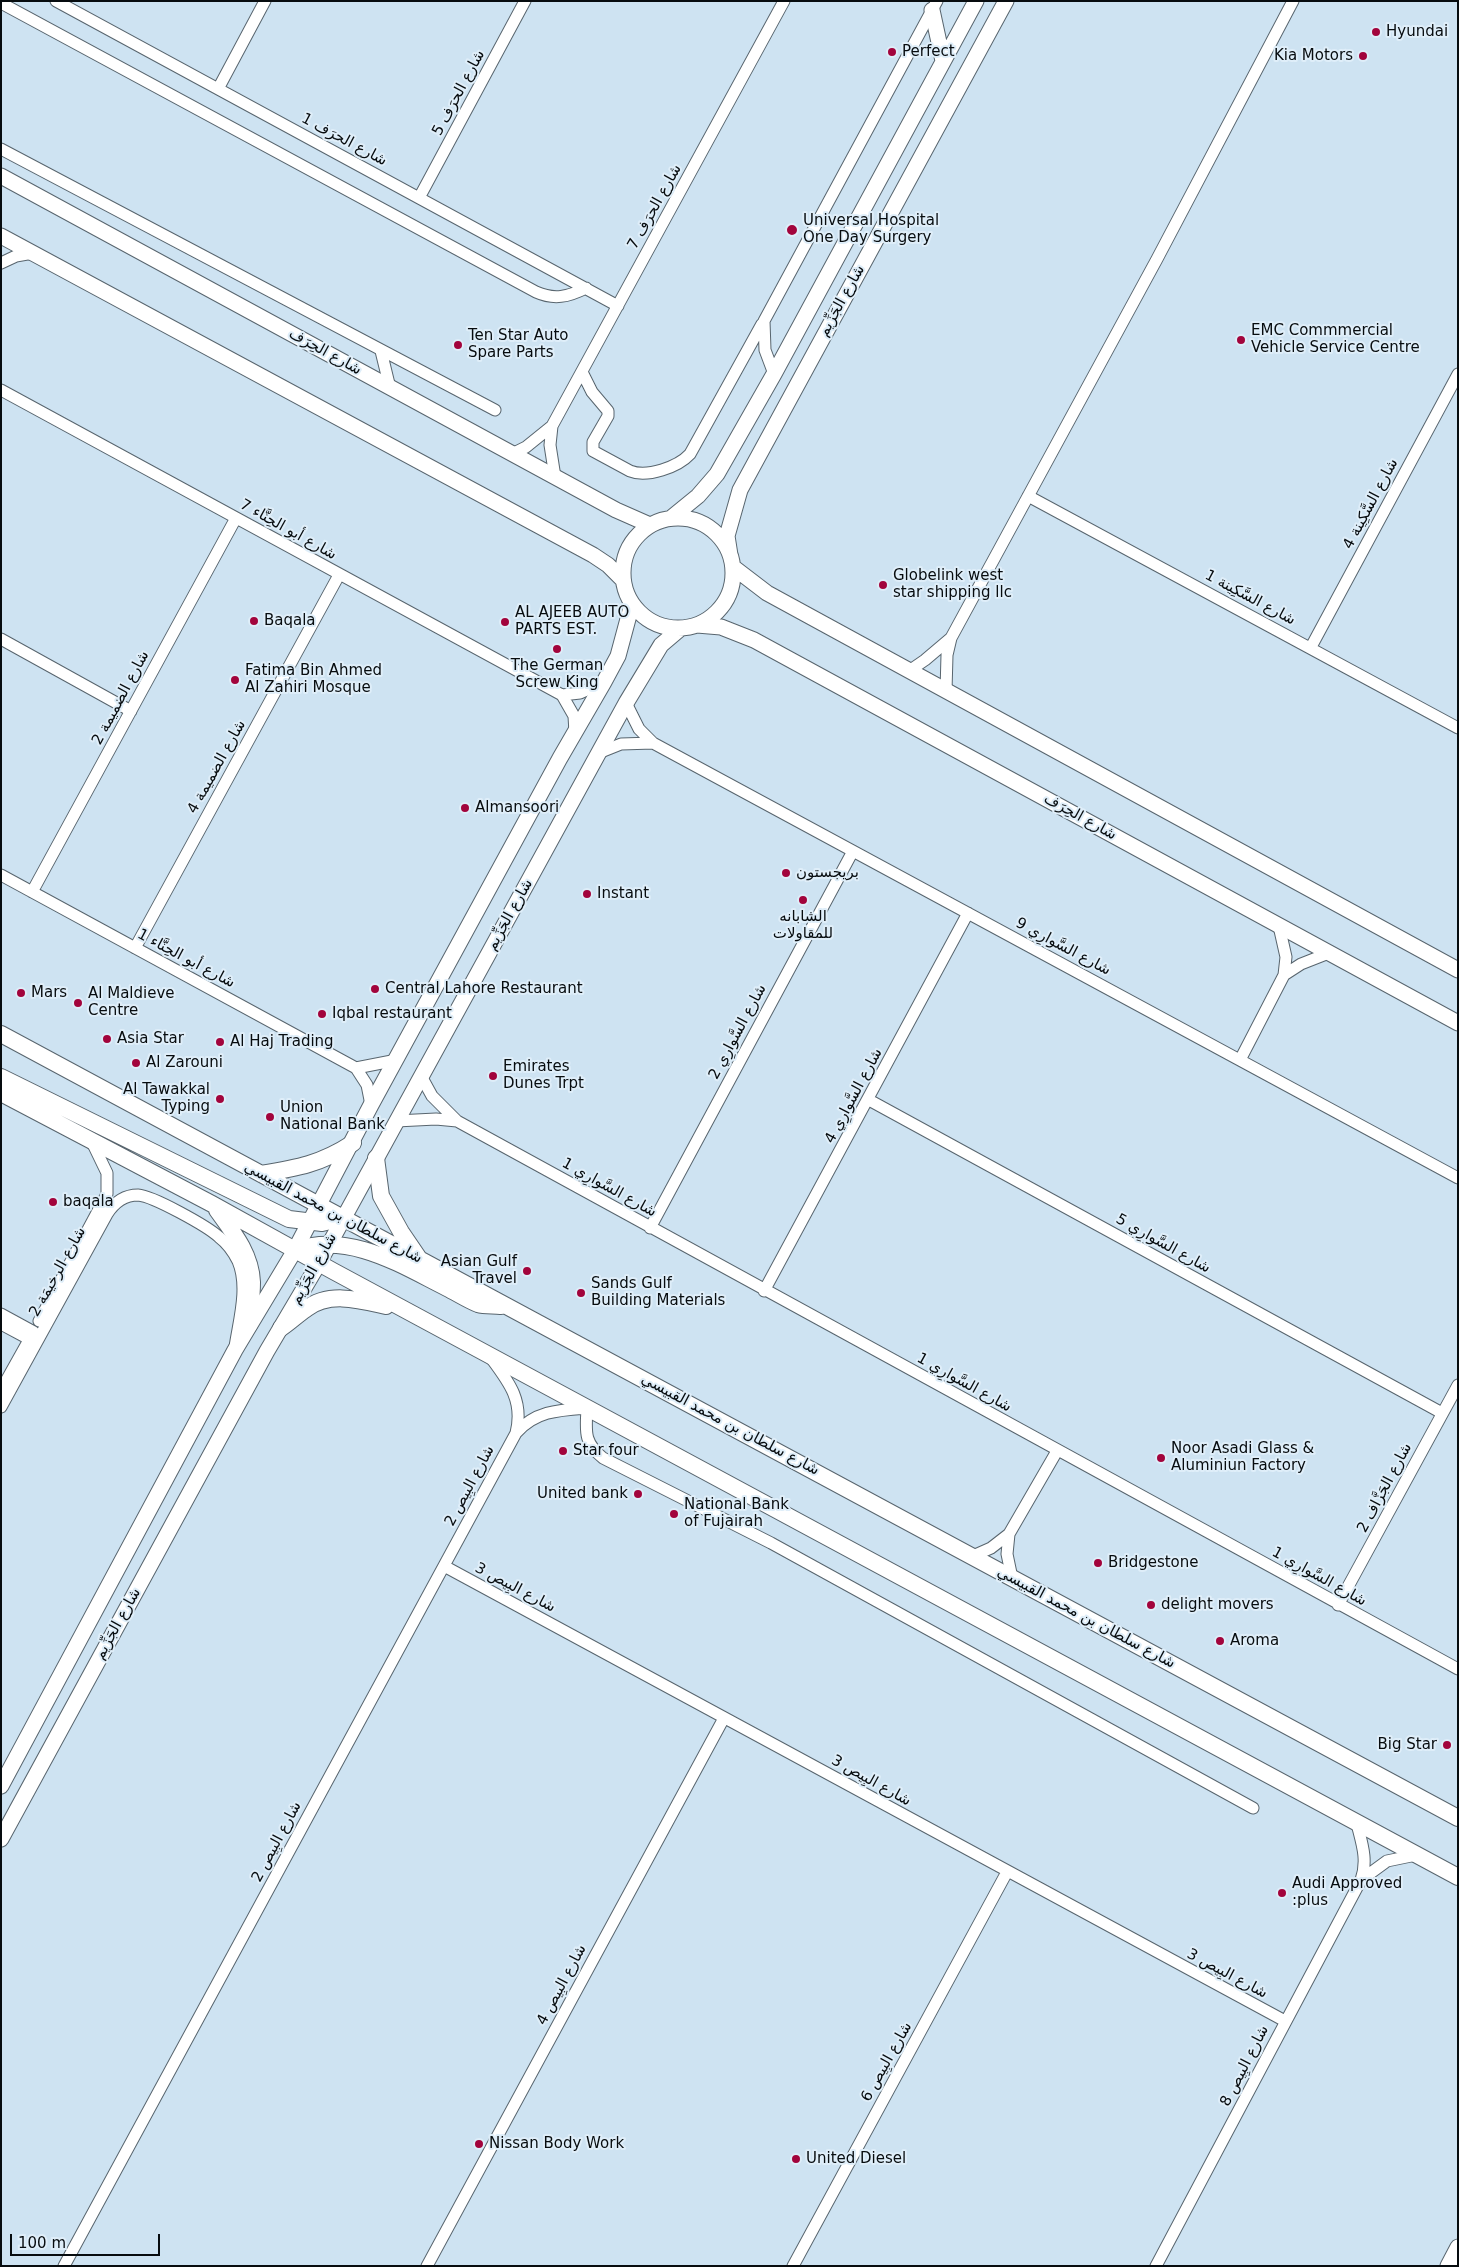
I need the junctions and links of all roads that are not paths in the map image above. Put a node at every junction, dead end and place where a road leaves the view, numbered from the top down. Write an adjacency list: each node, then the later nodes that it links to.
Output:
1 (56, 1): 11 (street, شارع الحرَف 1)
2 (265, 1): 11 (street)
3 (525, 1): 14 (street, شارع الحرَف 5)
4 (784, 1): 19 (street, شارع الحرَف 7)
5 (976, 1): 10 (street, شارع الجَزِّيم)
6 (1006, 1): 37 (street, شارع الجَزِّيم)
7 (1293, 1): 33 (street)
8 (1, 3): 18 (street)
9 (934, 6): 10 (street); 20 (street)
10 (943, 61): 25 (street, شارع الجَزِّيم)
11 (218, 89): 14 (street, شارع الحرَف 1)
12 (1, 149): 22 (street)
13 (1, 176): 27 (street, شارع الحِرَف)
14 (419, 198): 18 (street, شارع الحرَف 1)
15 (1, 236): 16 (street)
16 (33, 253): 17 (street); 39 (street)
17 (1, 263)
18 (586, 288): 19 (street, شارع الحرَف 1)
19 (618, 306): 24 (street, شارع الحرَف 7)
20 (764, 321): 21 (street); 23 (street)
21 (747, 350): 23 (street); 24 (street)
22 (381, 351): 27 (street); 29 (street)
23 (768, 360): 25 (street)
24 (582, 372): 30 (street, شارع الحرَف 7)
25 (774, 374): 35 (street, شارع الجَزِّيم)
26 (1458, 374): 45 (street, شارع السَّكِينة 4)
27 (390, 388): 31 (street, شارع الحِرَف)
28 (1, 390): 34 (street, شارع أبو الحِنَّاء 7)
29 (495, 410)
30 (552, 426): 31 (street, شارع الحرَف 7); 32 (street, شارع الحرَف 7)
31 (512, 454): 32 (street, شارع الحِرَف)
32 (555, 477): 36 (street, شارع الحِرَف)
33 (1028, 496): 43 (street); 45 (street, شارع السَّكِينة 1)
34 (236, 518): 38 (street, شارع أبو الحِنَّاء 7); 51 (street, شارع الضميمة 2)
35 (671, 518): 36 (street); 37 (street)
36 (650, 525): 39 (street)
37 (731, 561): 41 (street); 46 (street)
38 (339, 575): 49 (street, شارع أبو الحِنَّاء 7); 61 (street, شارع الضميمة 4)
39 (623, 580): 40 (street)
40 (632, 604): 42 (street); 47 (street, شارع الجَزِّيم)
41 (697, 625): 42 (street); 60 (street, شارع الحِرَف)
42 (681, 628): 50 (street, شارع الجَزِّيم)
43 (951, 638): 46 (street); 48 (street)
44 (1, 639): 51 (street)
45 (1311, 647): 52 (street, شارع السَّكِينة 1)
46 (909, 671): 48 (street)
47 (604, 682): 49 (street); 53 (street, شارع الجَزِّيم)
48 (946, 691): 63 (street)
49 (562, 695): 53 (street)
50 (626, 703): 54 (street, شارع السَّوارِي 9); 55 (street, شارع الجَزِّيم)
51 (131, 710): 58 (street, شارع الضميمة 2)
52 (1458, 728)
53 (575, 733): 67 (street, شارع الجَزِّيم)
54 (653, 743): 55 (street, شارع السَّوارِي 9); 56 (street, شارع السَّوارِي 9)
55 (601, 752): 71 (street, شارع الجَزِّيم)
56 (853, 851): 59 (street, شارع السَّوارِي 9); 86 (street, شارع السَّوارِي 2)
57 (1, 876): 58 (street, شارع أبو الحِنَّاء 1)
58 (32, 892): 61 (street, شارع أبو الحِنَّاء 1)
59 (968, 913): 68 (street, شارع السَّوارِي 9); 73 (street, شارع السَّوارِي 4)
60 (1279, 926): 62 (street, شارع الحِرَف); 64 (street)
61 (135, 948): 69 (street, شارع أبو الحِنَّاء 1)
62 (1329, 953): 64 (street); 65 (street, شارع الحِرَف)
63 (1458, 970)
64 (1284, 975): 68 (street)
65 (1458, 1024)
66 (1, 1034): 80 (main road, شارع سلطان بن محمد القبيسي)
67 (397, 1060): 69 (street); 74 (street, شارع الجَزِّيم)
68 (1240, 1060): 81 (street, شارع السَّوارِي 9)
69 (356, 1068): 74 (street)
70 (1, 1076): 85 (main road)
71 (421, 1076): 75 (street, شارع الجَزِّيم); 76 (street, شارع السَّوارِي 1)
72 (1, 1093): 77 (main road)
73 (869, 1100): 91 (street, شارع السَّوارِي 4); 106 (street, شارع السَّوارِي 5)
74 (371, 1105): 78 (street, شارع الجَزِّيم)
75 (396, 1120): 76 (street, شارع السَّوارِي 1); 79 (street, شارع الجَزِّيم)
76 (457, 1122): 86 (street, شارع السَّوارِي 1)
77 (92, 1142): 82 (main road); 98 (street, شارع الرخيمَة 2)
78 (353, 1143): 80 (main road); 83 (street, شارع الجَزِّيم)
79 (376, 1158): 84 (street, شارع الجَزِّيم); 89 (main road)
80 (261, 1174): 83 (main road, شارع سلطان بن محمد القبيسي)
81 (1458, 1178)
82 (212, 1204): 88 (main road); 96 (main road)
83 (319, 1207): 84 (main road, شارع سلطان بن محمد القبيسي); 85 (street, شارع الجَزِّيم)
84 (343, 1218): 85 (main road); 87 (street, شارع الجَزِّيم); 89 (main road, شارع سلطان بن محمد القبيسي)
85 (310, 1223): 88 (street, شارع الجَزِّيم)
86 (650, 1228): 91 (street, شارع السَّوارِي 1)
87 (329, 1244): 88 (main road); 90 (street, شارع الجَزِّيم); 92 (main road)
88 (295, 1250): 90 (main road); 96 (street, شارع الجَزِّيم)
89 (420, 1259): 92 (main road, شارع سلطان بن محمد القبيسي)
90 (319, 1263): 93 (main road); 97 (street, شارع الجَزِّيم)
91 (764, 1291): 108 (street, شارع السَّوارِي 1)
92 (508, 1306): 110 (main road, شارع سلطان بن محمد القبيسي)
93 (405, 1310): 97 (main road); 100 (main road)
94 (1, 1314): 98 (street)
95 (1, 1324): 98 (street)
96 (249, 1325): 99 (street, شارع الجَزِّيم)
97 (281, 1328): 120 (street, شارع الجَزِّيم)
98 (34, 1337): 99 (street, شارع الرخيمَة 2); 102 (street, شارع الرخيمَة 2); 103 (street); 104 (street, شارع الرخيمَة 2)
99 (235, 1350): 116 (street, شارع الجَزِّيم)
100 (490, 1355): 105 (main road); 107 (street, شارع البِيص 2)
101 (1458, 1385): 106 (street, شارع الجَزَّاف 2)
102 (1, 1390)
103 (1, 1397)
104 (1, 1407)
105 (587, 1408): 107 (street, شارع البِيص 2); 117 (street); 119 (main road)
106 (1442, 1414): 113 (street, شارع الجَزَّاف 2)
107 (516, 1433): 111 (street, شارع البِيص 2)
108 (1058, 1450): 109 (street); 113 (street, شارع السَّوارِي 1)
109 (1009, 1534): 110 (street); 112 (street)
110 (973, 1556): 112 (main road, شارع سلطان بن محمد القبيسي)
111 (444, 1566): 115 (street, شارع البِيص 3); 127 (street, شارع البِيص 2)
112 (1012, 1578): 118 (main road, شارع سلطان بن محمد القبيسي)
113 (1338, 1605): 114 (street, شارع السَّوارِي 1)
114 (1457, 1667)
115 (724, 1718): 122 (street, شارع البِيص 3); 128 (street, شارع البِيص 4)
116 (1, 1786)
117 (1253, 1808)
118 (1458, 1818)
119 (1357, 1824): 121 (main road); 124 (street, شارع البِيص 8)
120 (1, 1839)
121 (1416, 1855): 123 (main road); 124 (street, شارع البِيص 8)
122 (1007, 1872): 125 (street, شارع البِيص 3); 129 (street, شارع البِيص 6)
123 (1458, 1877)
124 (1360, 1880): 125 (street, شارع البِيص 8)
125 (1285, 2021): 130 (street, شارع البِيص 8)
126 (1458, 2247): 131 (street)
127 (64, 2266)
128 (427, 2266)
129 (793, 2266)
130 (1156, 2266)
131 (1448, 2266)

